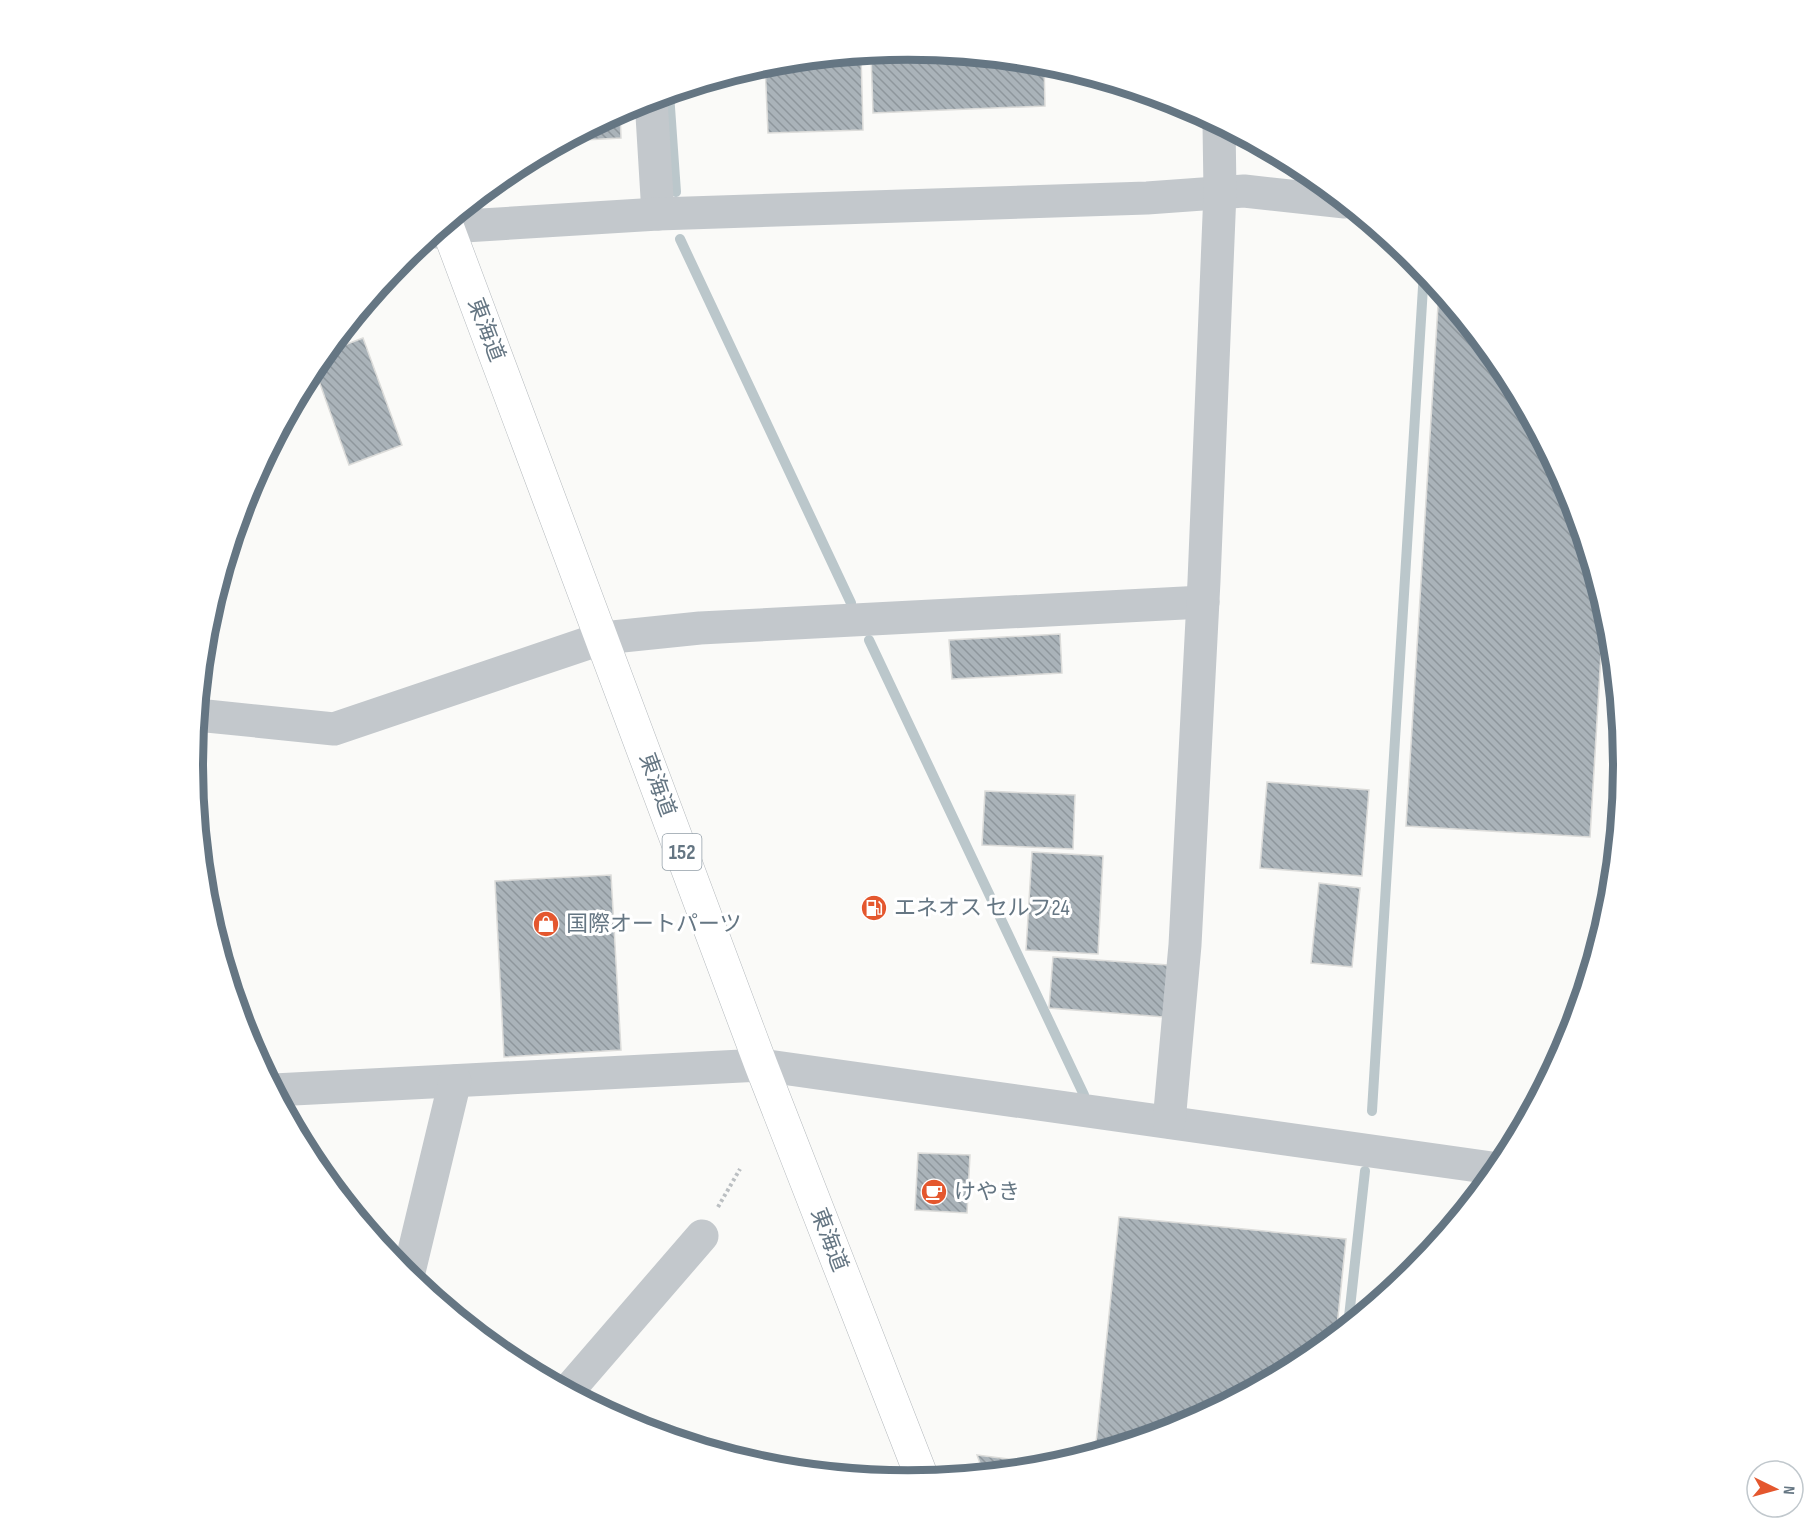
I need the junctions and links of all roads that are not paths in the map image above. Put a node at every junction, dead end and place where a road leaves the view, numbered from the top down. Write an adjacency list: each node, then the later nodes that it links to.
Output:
1 (652, 109): 5 (street)
2 (1219, 132): 3 (street)
3 (1220, 192): 4 (street); 5 (street); 8 (street)
4 (1330, 200)
5 (658, 214): 6 (street)
6 (454, 226)
7 (445, 233): 9 (highway, 東海道 / 152)
8 (1203, 602): 9 (street); 14 (street)
9 (603, 638): 10 (street); 11 (highway, 東海道 / 152)
10 (205, 716)
11 (761, 1065): 12 (street); 14 (street); 19 (highway, 東海道 / 152)
12 (455, 1081): 13 (street); 17 (street)
13 (282, 1090)
14 (1169, 1122): 15 (street)
15 (1488, 1167)
16 (702, 1236): 18 (street)
17 (411, 1265)
18 (573, 1385)
19 (919, 1471)

